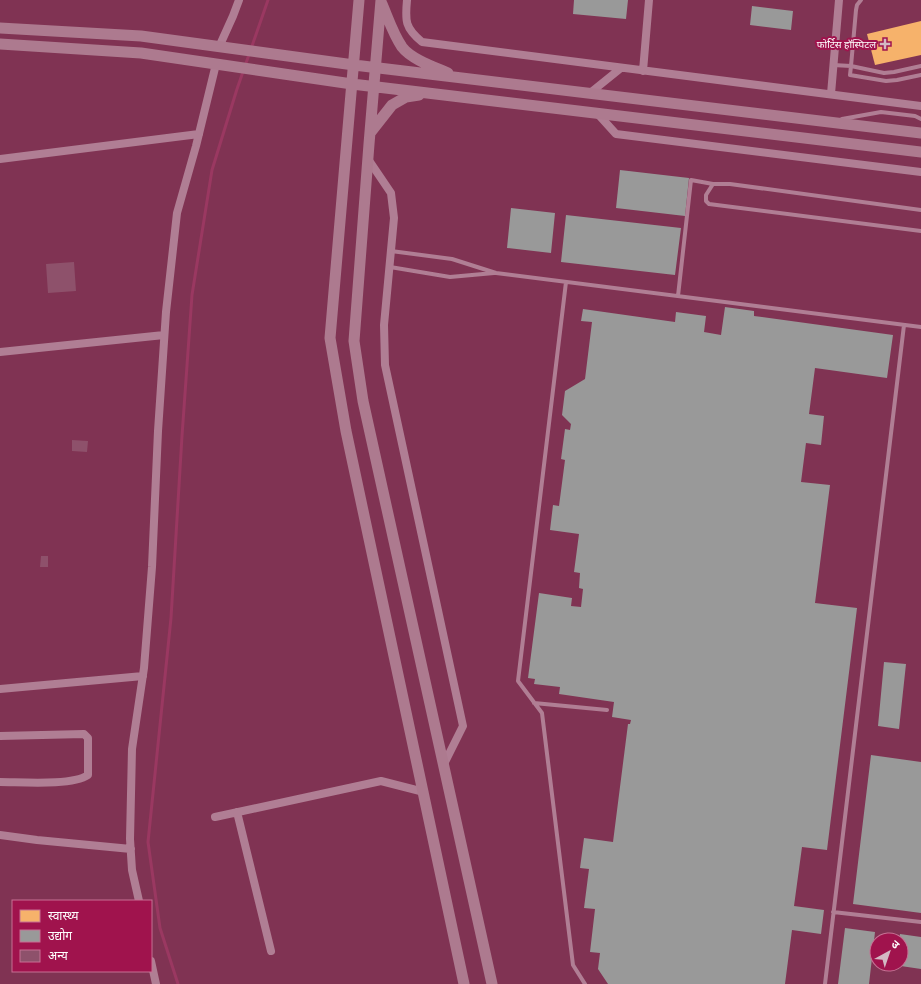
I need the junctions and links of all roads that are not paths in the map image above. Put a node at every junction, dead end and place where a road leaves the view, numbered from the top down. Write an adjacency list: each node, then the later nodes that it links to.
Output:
1 (239, 0): 10 (street)
2 (359, 0): 12 (main road)
3 (407, 0): 17 (street)
4 (649, 0): 18 (street)
5 (839, 0): 13 (street)
6 (861, 0): 14 (lane)
7 (381, 1): 16 (main road); 20 (main road)
8 (0, 28): 10 (main road)
9 (0, 44): 11 (main road)
10 (219, 47): 12 (main road)
11 (216, 64): 21 (main road); 31 (street)
12 (354, 65): 16 (main road); 21 (main road)
13 (834, 65): 14 (lane); 25 (street)
14 (851, 66): 15 (lane); 19 (lane)
15 (921, 66)
16 (376, 67): 20 (main road); 22 (main road)
17 (621, 68): 18 (street); 24 (street)
18 (643, 71): 25 (street)
19 (921, 75)
20 (459, 78): 24 (main road)
21 (352, 84): 22 (main road); 56 (main road)
22 (374, 86): 23 (main road); 32 (main road)
23 (432, 93): 27 (main road); 32 (main road)
24 (590, 93): 29 (main road)
25 (831, 94): 26 (street)
26 (921, 106)
27 (597, 113): 33 (main road); 36 (street)
28 (921, 119): 29 (lane)
29 (828, 122): 30 (main road)
30 (921, 133)
31 (199, 134): 34 (street); 47 (street)
32 (370, 134): 35 (main road)
33 (921, 152)
34 (0, 159)
35 (368, 159): 40 (street); 54 (main road)
36 (921, 172)
37 (713, 184): 38 (lane); 39 (lane); 44 (lane)
38 (921, 210)
39 (921, 231)
40 (391, 251): 41 (street); 42 (lane)
41 (389, 267): 42 (lane); 54 (street)
42 (496, 273): 43 (lane)
43 (566, 282): 44 (lane); 51 (lane)
44 (678, 296): 45 (lane)
45 (904, 325): 46 (lane); 62 (lane)
46 (921, 327)
47 (164, 335): 48 (street); 49 (street)
48 (0, 352)
49 (143, 676): 50 (street); 60 (street)
50 (0, 690)
51 (534, 703): 52 (lane); 69 (lane)
52 (607, 710)
53 (0, 736): 55 (street)
54 (444, 764): 68 (main road)
55 (0, 782)
56 (424, 792): 57 (street); 67 (main road)
57 (237, 812): 58 (street); 64 (street)
58 (215, 817)
59 (0, 835): 60 (street)
60 (131, 849): 61 (street)
61 (139, 900)
62 (833, 912): 63 (lane); 70 (lane)
63 (921, 922)
64 (271, 951)
65 (152, 966): 66 (street)
66 (156, 984)
67 (464, 984)
68 (492, 984)
69 (585, 984)
70 (824, 984)

